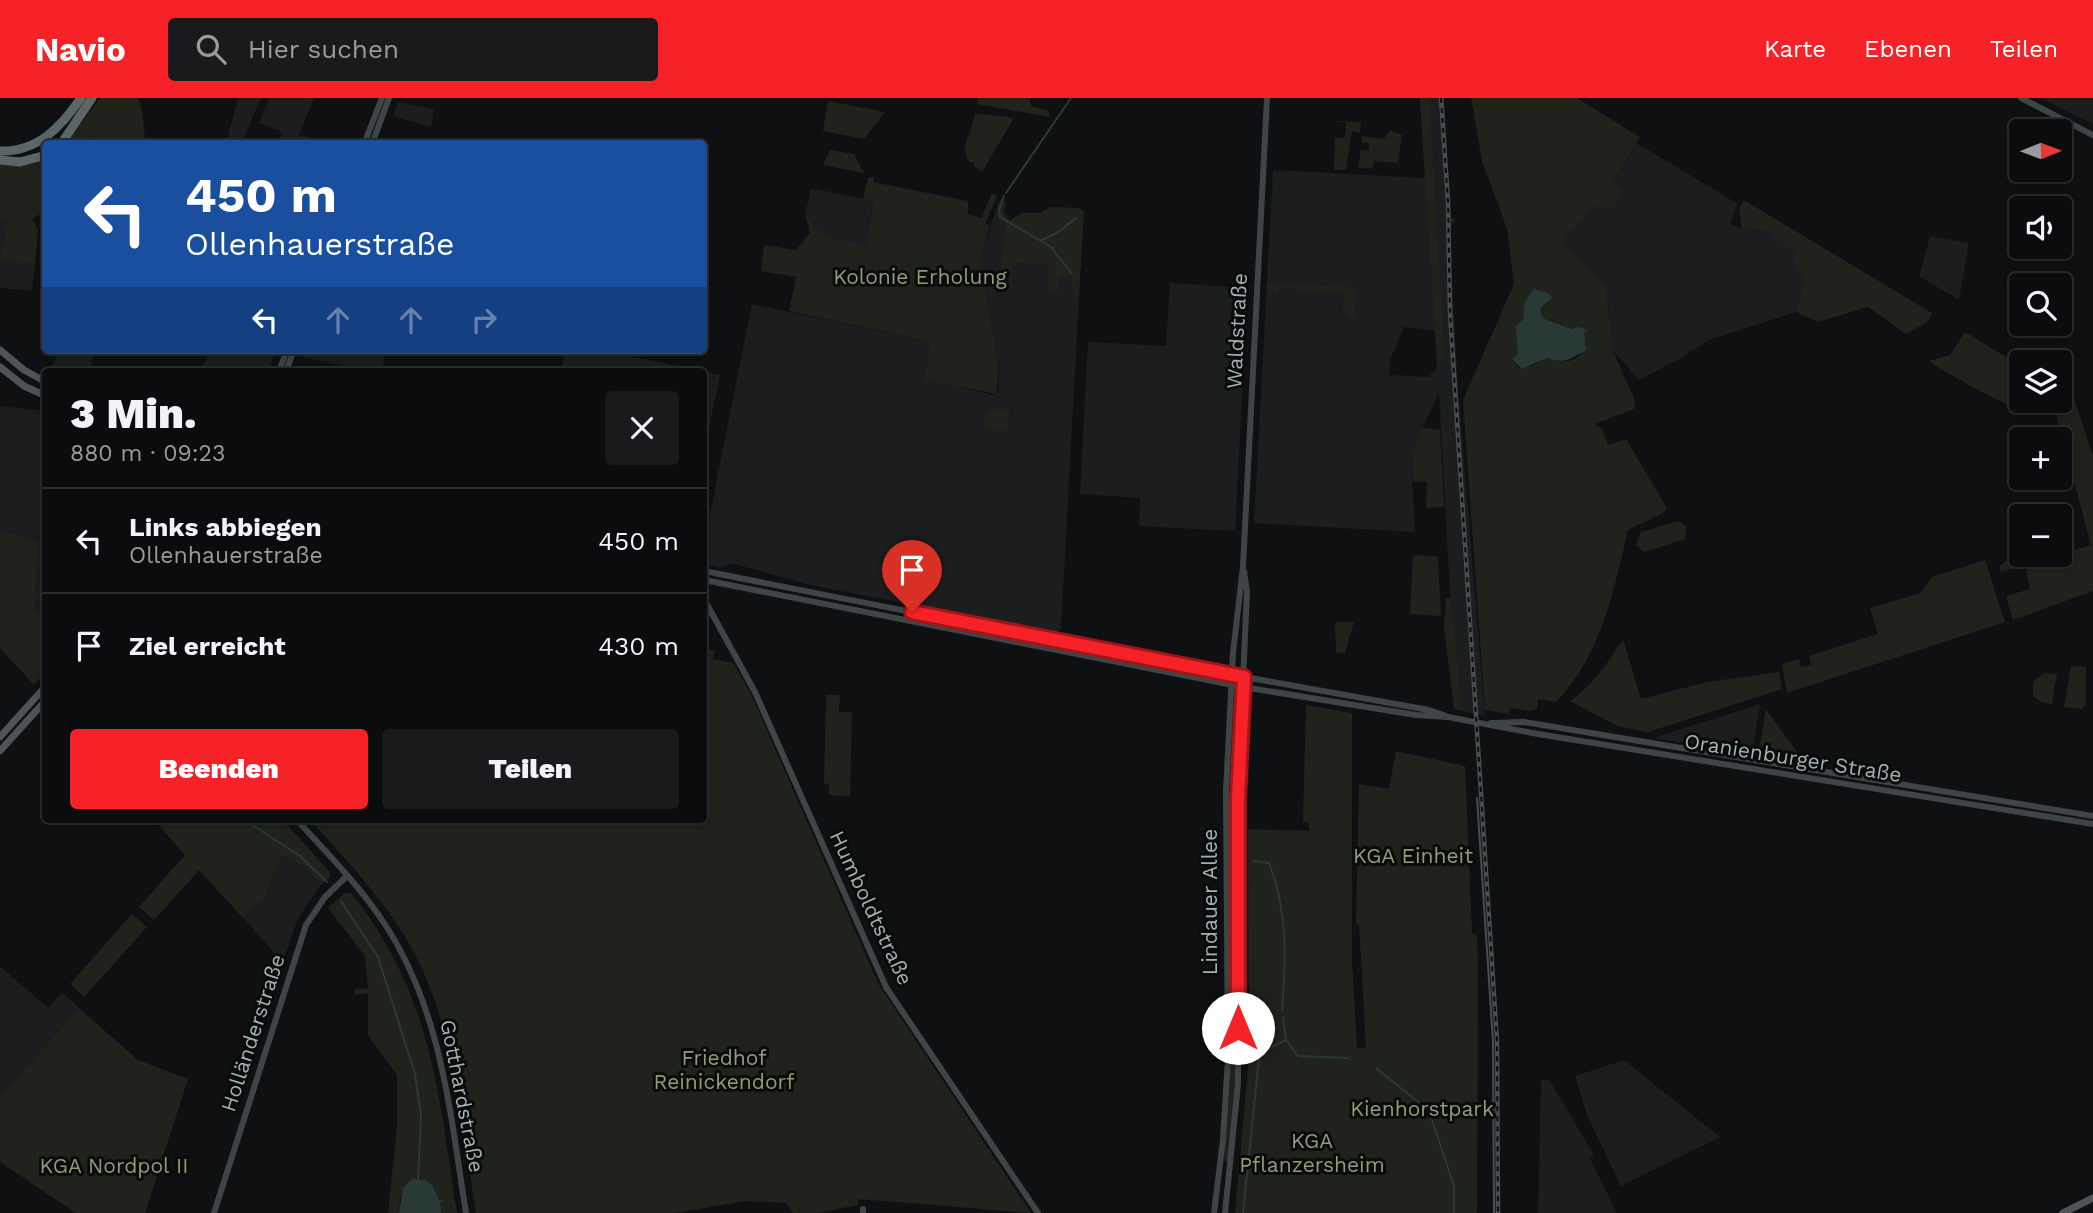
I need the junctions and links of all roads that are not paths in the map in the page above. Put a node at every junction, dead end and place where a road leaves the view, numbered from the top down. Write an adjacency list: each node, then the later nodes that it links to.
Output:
1 (81, 98): 8 (highway)
2 (92, 98): 9 (highway)
3 (382, 98): 10 (main road)
4 (389, 98): 11 (main road)
5 (1267, 98): 20 (main road, Waldstraße)
6 (2021, 98): 7 (main road)
7 (2093, 135)
8 (43, 140)
9 (64, 140)
10 (366, 140)
11 (373, 140)
12 (42, 141): 13 (highway)
13 (0, 151)
14 (42, 156): 15 (highway)
15 (0, 160)
16 (0, 350): 18 (main road)
17 (0, 367): 19 (main road)
18 (42, 380)
19 (42, 394)
20 (1243, 566): 26 (main road, Waldstraße); 27 (main road, Waldstraße)
21 (707, 572): 23 (main road)
22 (707, 580): 23 (main road)
23 (726, 580): 25 (main road)
24 (707, 604): 43 (main road, Humboldtstraße)
25 (1154, 664): 26 (main road); 28 (main road)
26 (1232, 675): 27 (main road); 28 (main road, Lindauer Allee)
27 (1244, 677): 29 (main road, Lindauer Allee); 31 (main road)
28 (1232, 685): 29 (main road); 44 (main road, Lindauer Allee)
29 (1243, 687): 31 (main road); 45 (main road, Lindauer Allee)
30 (42, 690): 34 (main road)
31 (1335, 697): 33 (main road, Oranienburger Straße)
32 (42, 704): 35 (main road)
33 (1489, 723): 36 (main road, Oranienburger Straße); 38 (main road, Oranienburger Straße)
34 (0, 737)
35 (0, 751)
36 (2093, 816)
37 (300, 823): 39 (main road, Gotthardstraße)
38 (2093, 824)
39 (347, 876): 41 (main road, Holländerstraße); 42 (main road, Gotthardstraße)
40 (2093, 1198): 46 (main road)
41 (215, 1213)
42 (466, 1213)
43 (1038, 1213)
44 (1214, 1213)
45 (1225, 1213)
46 (2063, 1213)

